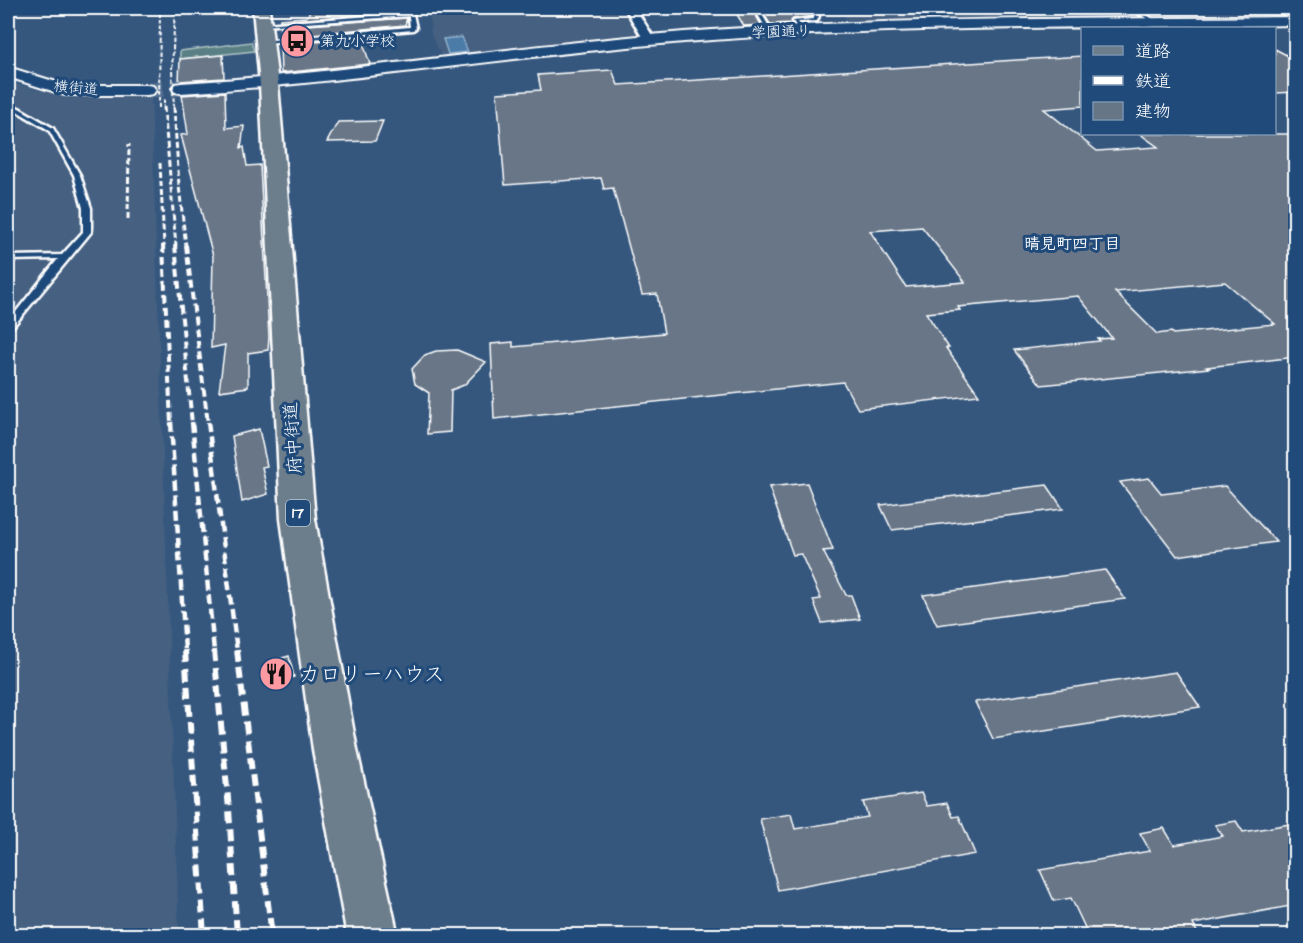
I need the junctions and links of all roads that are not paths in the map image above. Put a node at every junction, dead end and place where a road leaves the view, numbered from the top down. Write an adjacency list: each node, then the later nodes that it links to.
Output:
1 (261, 8): 12 (main road, 府中街道 / 17)
2 (630, 8): 13 (street)
3 (756, 8): 11 (lane)
4 (812, 8): 10 (lane)
5 (1133, 8): 9 (lane)
6 (1288, 8): 7 (street)
7 (1296, 11)
8 (1296, 21): 9 (street, 学園通り)
9 (1157, 23): 10 (street, 学園通り)
10 (802, 31): 11 (street, 学園通り)
11 (771, 32): 13 (street, 学園通り)
12 (265, 33): 12 (lane); 15 (main road, 府中街道 / 17)
13 (650, 40): 15 (street, 学園通り)
14 (8, 72): 17 (street, 横街道)
15 (268, 84): 16 (street); 22 (main road, 府中街道 / 17)
16 (181, 88)
17 (147, 90)
18 (8, 106): 19 (lane)
19 (63, 257): 20 (lane); 21 (lane)
20 (8, 258)
21 (8, 327)
22 (373, 936)

